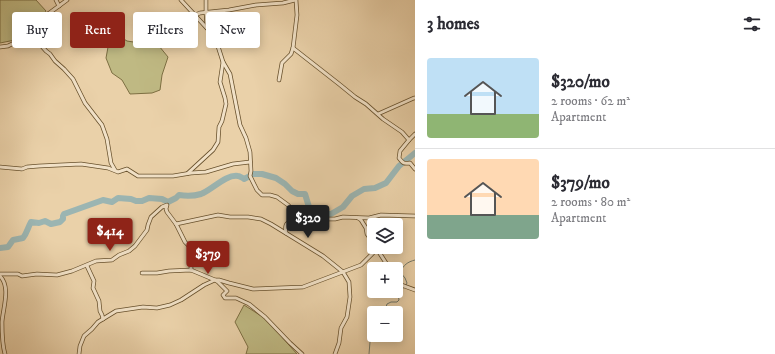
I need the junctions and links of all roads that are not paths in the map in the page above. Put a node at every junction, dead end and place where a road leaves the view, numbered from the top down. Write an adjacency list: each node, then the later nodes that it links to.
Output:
1 (56, 0): 6 (street)
2 (66, 0): 6 (street)
3 (181, 0): 8 (street)
4 (206, 0): 9 (street)
5 (295, 0): 9 (street); 17 (street)
6 (59, 6): 7 (street)
7 (51, 12)
8 (192, 12)
9 (206, 12): 10 (street)
10 (198, 14)
11 (198, 18): 12 (street)
12 (206, 27)
13 (12, 44): 14 (street)
14 (0, 47)
15 (43, 48): 27 (street)
16 (219, 48): 18 (street)
17 (293, 48): 19 (street); 21 (street)
18 (223, 62): 24 (street); 28 (street)
19 (279, 80)
20 (415, 98): 21 (street)
21 (378, 114): 23 (street)
22 (415, 134): 23 (street)
23 (409, 140): 26 (street)
24 (250, 162): 28 (street); 29 (street)
25 (0, 167): 27 (street)
26 (415, 169)
27 (118, 172): 28 (street)
28 (188, 174)
29 (295, 213): 31 (street); 33 (street)
30 (415, 216): 31 (street)
31 (356, 217): 34 (street)
32 (176, 224): 33 (street); 36 (street); 37 (street)
33 (286, 233): 38 (street)
34 (367, 235)
35 (371, 254): 38 (street)
36 (87, 266): 40 (street); 44 (street)
37 (191, 270): 39 (street); 41 (street)
38 (343, 272): 41 (street); 48 (street)
39 (142, 273)
40 (0, 275): 45 (street)
41 (215, 280): 44 (street); 47 (street)
42 (403, 285): 43 (street)
43 (415, 290)
44 (103, 319): 46 (street)
45 (5, 354)
46 (79, 354)
47 (302, 354)
48 (335, 354)

